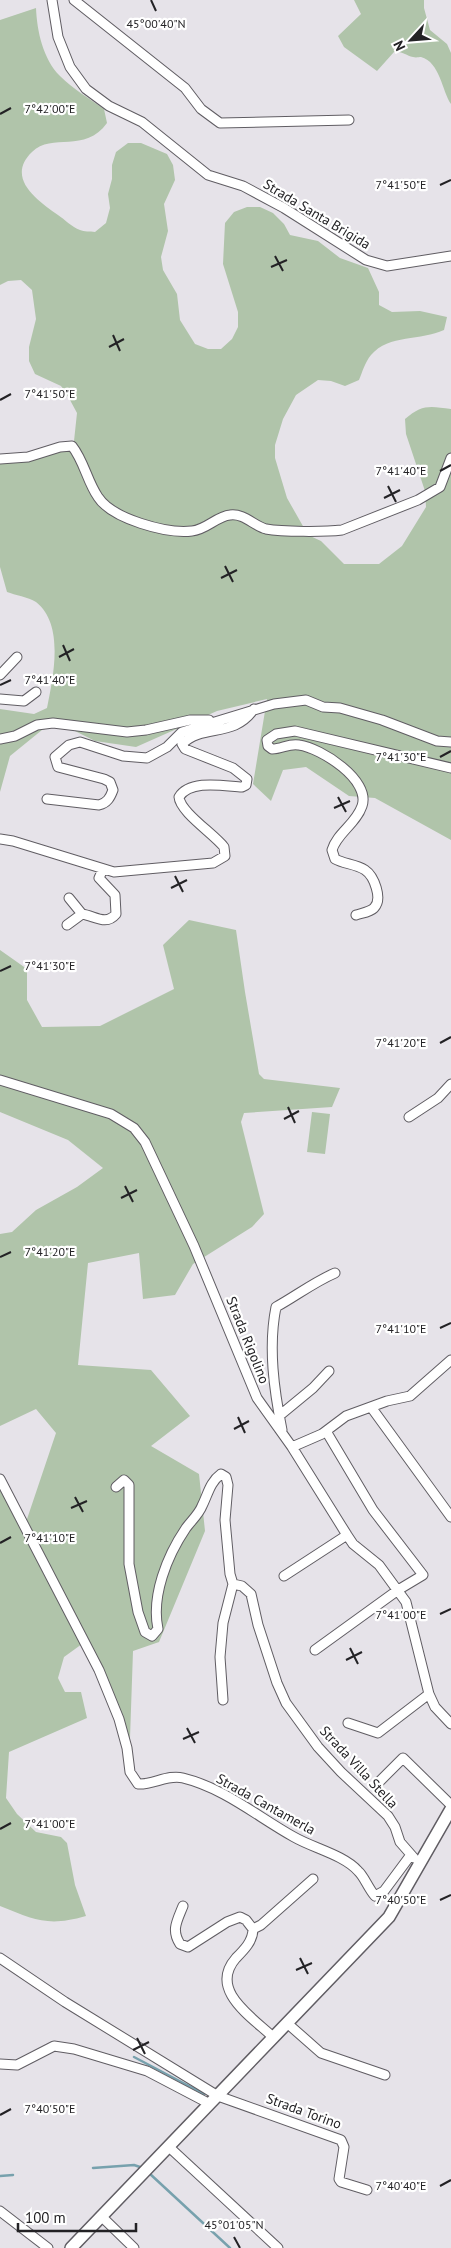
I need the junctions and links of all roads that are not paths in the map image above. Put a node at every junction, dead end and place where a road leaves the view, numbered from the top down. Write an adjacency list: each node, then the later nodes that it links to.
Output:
1 (52, 0): 4 (street, Strada Santa Brigida)
2 (74, 0): 3 (street)
3 (349, 120)
4 (451, 256)
5 (451, 458): 6 (street)
6 (0, 459)
7 (17, 656): 8 (street)
8 (0, 675)
9 (36, 692): 10 (street)
10 (0, 699)
11 (254, 709): 12 (street); 14 (street); 18 (street)
12 (220, 720): 13 (street); 16 (street)
13 (0, 739)
14 (451, 742)
15 (451, 768): 21 (street)
16 (47, 799)
17 (0, 839): 18 (street)
18 (102, 870): 20 (street)
19 (69, 898): 20 (street)
20 (82, 914): 22 (street)
21 (356, 915)
22 (67, 925)
23 (0, 1080): 32 (street, Strada Rigolino)
24 (451, 1084): 25 (street)
25 (409, 1117)
26 (335, 1273): 30 (street)
27 (451, 1360): 29 (street)
28 (329, 1371): 30 (street)
29 (371, 1407): 31 (street); 36 (street)
30 (279, 1416): 32 (street)
31 (326, 1430): 33 (street); 40 (street)
32 (283, 1435): 33 (street, Strada Rigolino)
33 (292, 1448): 37 (street, Strada Rigolino)
34 (0, 1479): 49 (street, Strada Cantamerla)
35 (116, 1487): 39 (street)
36 (451, 1517)
37 (347, 1535): 38 (street); 40 (street, Strada Rigolino)
38 (284, 1576)
39 (233, 1584): 43 (street); 49 (street, Strada Villa Stella)
40 (398, 1590): 41 (street); 42 (street, Strada Rigolino)
41 (315, 1650)
42 (429, 1694): 44 (street); 45 (street, Strada Rigolino)
43 (223, 1700)
44 (348, 1723)
45 (451, 1724)
46 (379, 1782): 47 (street)
47 (451, 1805)
48 (451, 1809): 49 (main road)
49 (415, 1859): 54 (main road)
50 (313, 1880): 52 (street)
51 (183, 1906): 52 (street)
52 (253, 1929): 55 (street)
53 (0, 1958): 58 (street)
54 (287, 2023): 55 (main road); 57 (street)
55 (273, 2037): 58 (main road)
56 (0, 2064): 58 (street)
57 (385, 2075)
58 (214, 2100): 59 (main road); 60 (street, Strada Torino)
59 (169, 2147): 62 (main road); 66 (street)
60 (367, 2190)
61 (0, 2211): 63 (street)
62 (101, 2216): 64 (main road); 65 (street)
63 (48, 2248)
64 (71, 2248)
65 (134, 2248)
66 (278, 2248)

